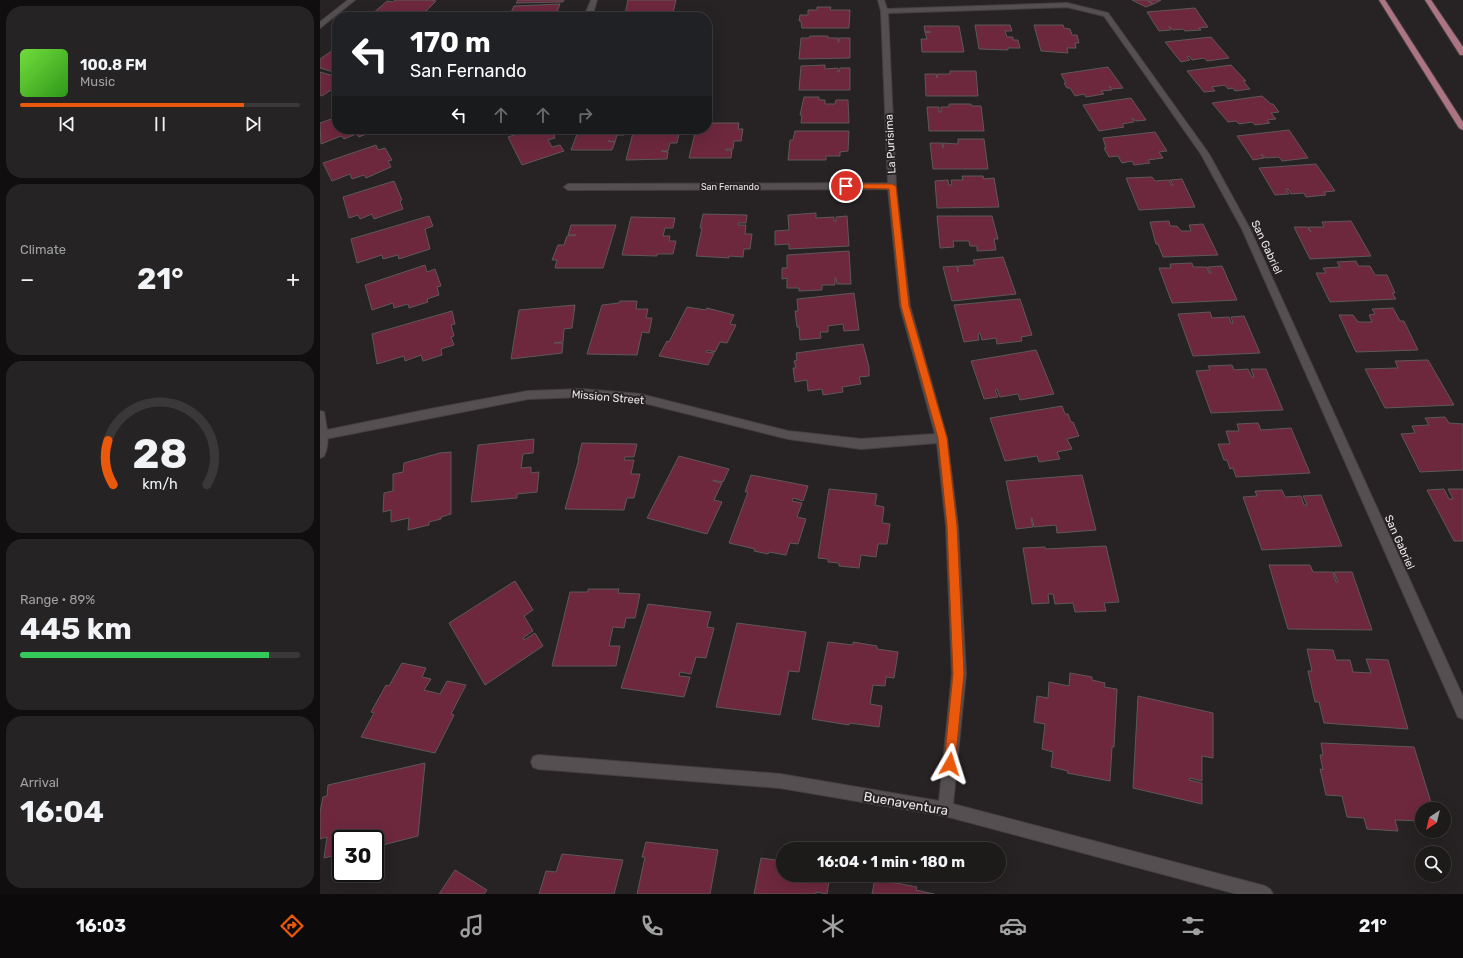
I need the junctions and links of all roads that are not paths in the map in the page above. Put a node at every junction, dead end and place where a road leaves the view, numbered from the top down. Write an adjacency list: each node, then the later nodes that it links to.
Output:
1 (352, 0): 7 (street)
2 (594, 0): 8 (street)
3 (881, 0): 6 (street, La Purisima)
4 (1382, 0): 12 (main road)
5 (1428, 0): 11 (main road)
6 (884, 11): 13 (street, La Purisima); 19 (street, San Gabriel)
7 (337, 12)
8 (590, 12)
9 (332, 16): 10 (street)
10 (320, 26)
11 (1463, 52)
12 (1463, 128)
13 (892, 186): 14 (street, San Fernando); 17 (street, La Purisima)
14 (568, 187)
15 (320, 415): 16 (street)
16 (322, 436): 17 (street, Mission Street); 18 (street)
17 (942, 438): 21 (street, La Purisima)
18 (320, 452)
19 (1463, 712)
20 (538, 762): 21 (street, Buenaventura)
21 (945, 809): 22 (street, Buenaventura)
22 (1265, 894)

